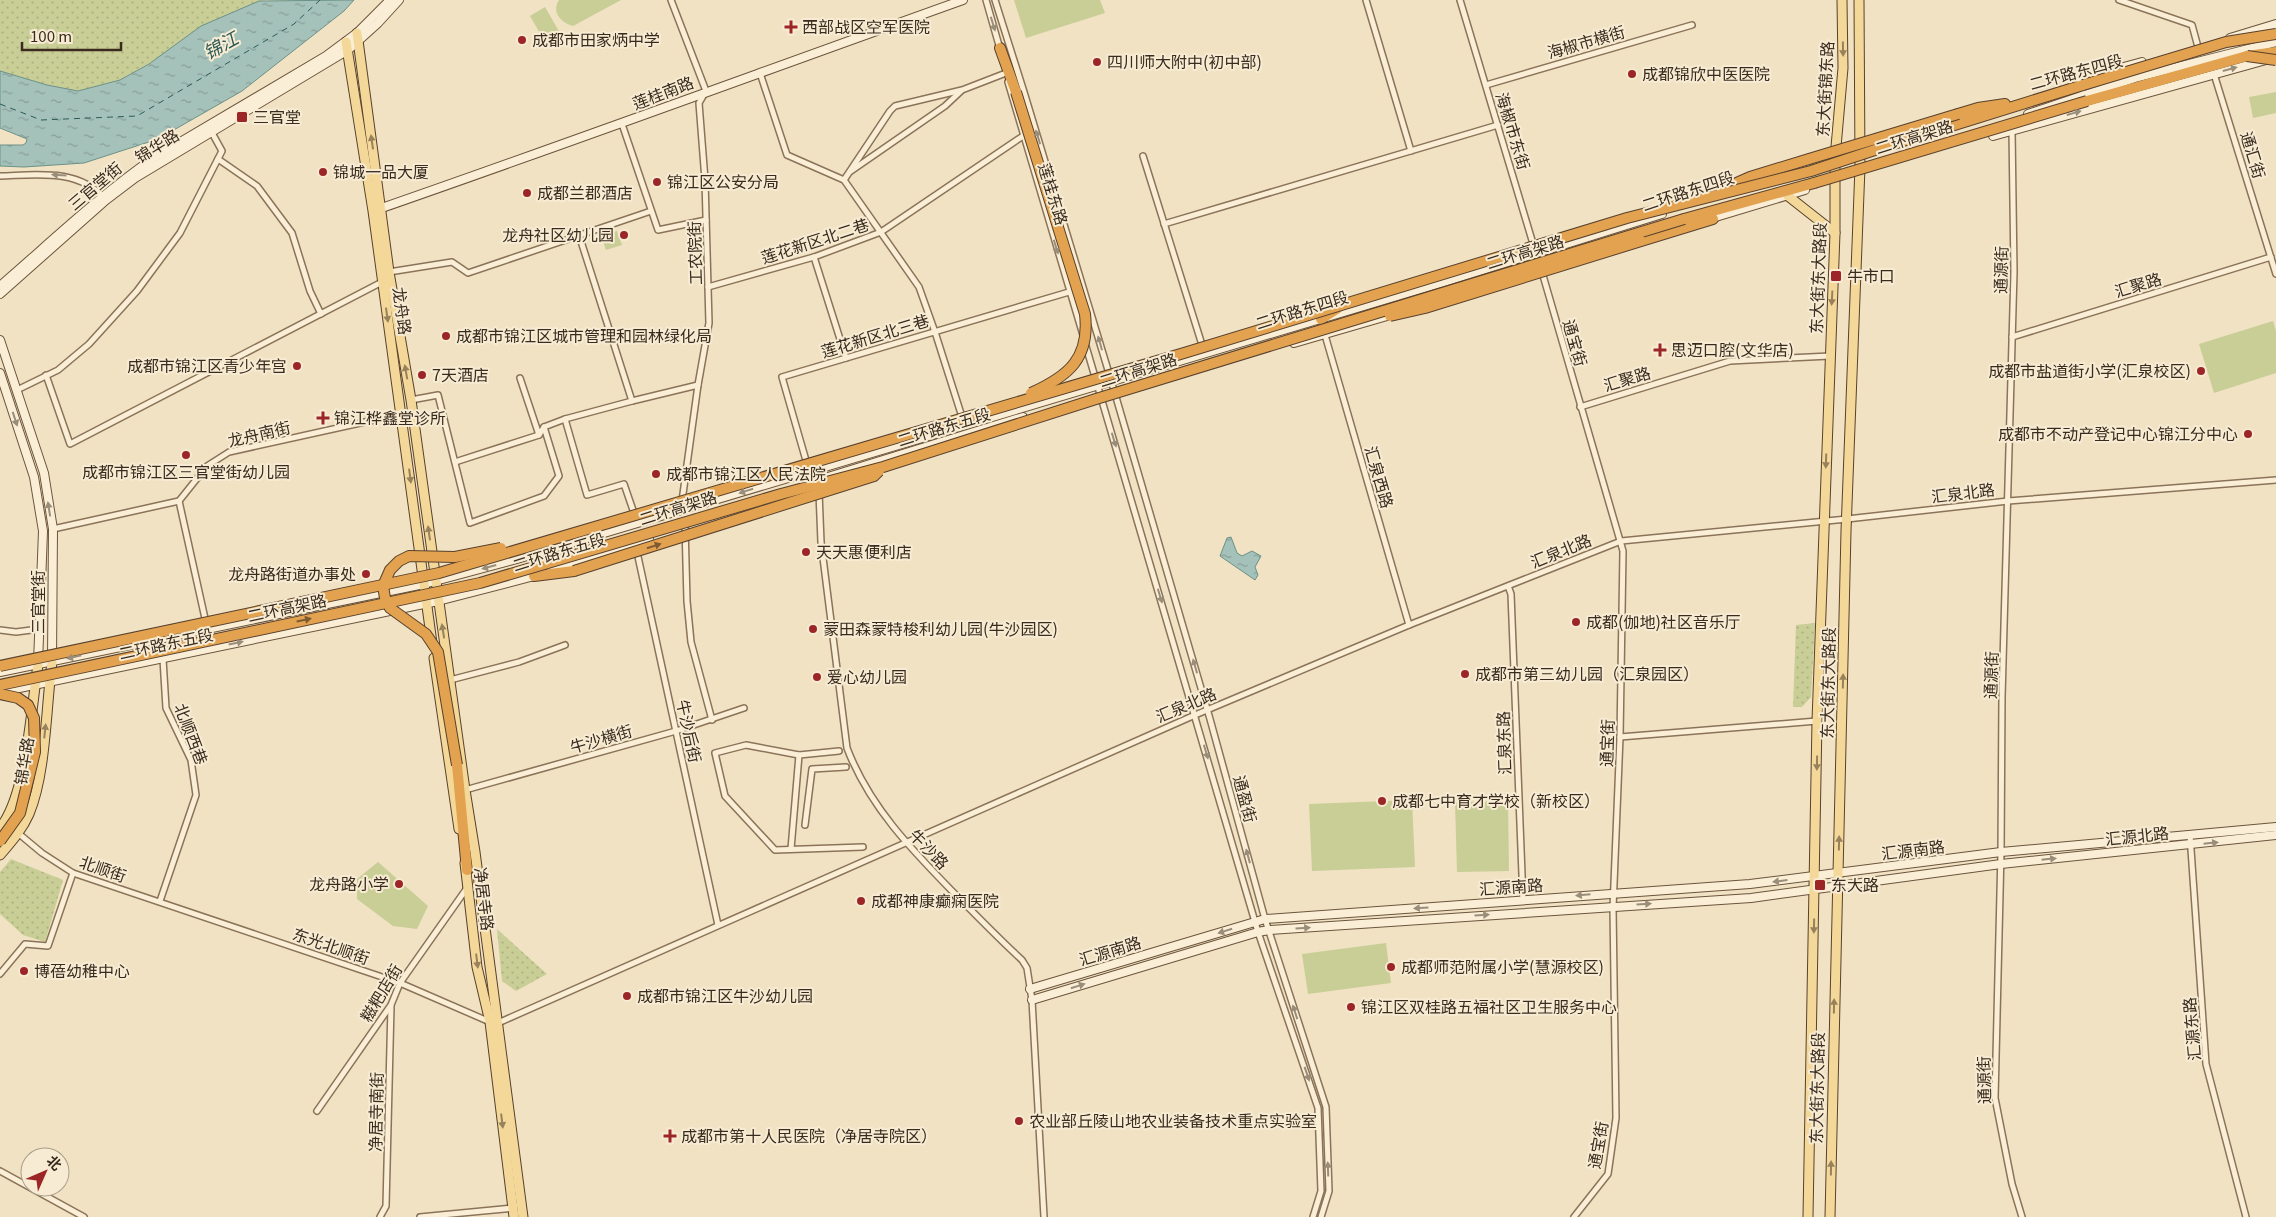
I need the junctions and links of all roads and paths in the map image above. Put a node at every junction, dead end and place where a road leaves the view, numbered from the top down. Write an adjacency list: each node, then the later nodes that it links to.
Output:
1 (390, 0): 15 (main road)
2 (400, 0): 15 (main road)
3 (671, 0): 30 (street)
4 (963, 0): 23 (main road, 莲桂南路)
5 (986, 0): 19 (street, 莲桂东路, one-way to 19)
6 (994, 0): 84 (street, 莲桂东路, one-way to 6)
7 (1366, 0): 40 (street)
8 (1460, 0): 27 (street, 海椒市东街)
9 (1842, 0): 42 (main road, 东大街锦东路, one-way to 42)
10 (1859, 0): 39 (main road, 东大街锦东路)
11 (2119, 0): 18 (street)
12 (2276, 24): 18 (main road)
13 (1692, 25): 27 (street, 海椒市横街)
14 (2276, 34): 26 (main road, 二环路东四段, bridge); 51 (highway, 二环高架路, bridge)
15 (357, 38): 17 (main road); 52 (main road, one-way to 15)
16 (2276, 42): 26 (main road, 二环路东四段)
17 (347, 46): 36 (main road, 锦华路); 50 (main road, 三官堂街); 52 (main road, 龙舟路)
18 (2198, 47): 29 (main road)
19 (1000, 48): 24 (street, 莲桂东路); 93 (highway, bridge)
20 (2276, 52): 21 (highway, 二环高架路, bridge)
21 (2247, 56): 22 (highway, bridge); 75 (highway, 二环高架路, bridge)
22 (2276, 59): 25 (main road, one-way to 22)
23 (760, 72): 30 (main road, 莲桂南路); 47 (street)
24 (1006, 73): 28 (street); 37 (street, 莲桂东路)
25 (2214, 73): 35 (main road, one-way to 25); 63 (street, 通汇街)
26 (2137, 74): 29 (main road, 二环路东四段); 34 (main road, 二环路东四段)
27 (1486, 85): 33 (street, 海椒市东街)
28 (962, 90): 45 (street); 45 (street)
29 (2059, 90): 31 (main road, 二环路东四段)
30 (706, 91): 32 (main road, 莲桂南路); 56 (street, 工农院街)
31 (2011, 103): 39 (main road, 二环路东四段); 51 (highway, bridge)
32 (622, 124): 52 (main road, 莲桂南路); 53 (street)
33 (1498, 125): 40 (street); 61 (street, 海椒市东街)
34 (1978, 130): 38 (main road); 44 (main road, 二环路东四段)
35 (2012, 130): 38 (main road); 76 (street, 通源街)
36 (211, 131): 43 (street); 50 (main road, 锦华路)
37 (1023, 136): 58 (street, 莲花新区北二巷); 70 (street, 莲桂东路, one-way to 70)
38 (1993, 136)
39 (1859, 150): 42 (main road, 二环路东四段); 44 (main road, 东大街东大路段)
40 (1411, 151): 57 (street)
41 (1143, 156): 57 (street)
42 (1835, 158): 48 (main road, 东大街锦东路); 61 (main road, 二环路东四段)
43 (218, 159): 72 (street); 82 (street)
44 (1860, 167): 48 (main road, 二环路东四段); 107 (main road, 东大街东大路段)
45 (849, 173): 47 (street)
46 (0, 176): 50 (street, one-way to 46)
47 (844, 180): 58 (street)
48 (1836, 180): 49 (main road, 二环路东四段); 59 (main road, 东大街东大路段)
49 (1788, 196): 55 (main road, 二环路东四段); 59 (main road)
50 (104, 198): 68 (main road, 三官堂街); 71 (main road, 锦华路)
51 (1698, 200): 54 (highway, 二环高架路, bridge)
52 (377, 210): 65 (main road, 净居寺路); 67 (main road, 龙舟路)
53 (651, 211): 56 (street); 60 (street)
54 (1628, 218): 73 (highway, bridge); 93 (highway, 二环高架路, bridge)
55 (1713, 219): 64 (main road, 二环路东四段); 75 (highway, bridge)
56 (706, 220): 69 (street, 工农院街)
57 (1164, 224): 78 (street)
58 (881, 232): 62 (street, 莲花新区北二巷); 74 (street)
59 (1835, 233): 79 (main road, 东大街东大路段, one-way to 79)
60 (579, 236): 65 (street); 91 (street)
61 (1536, 252): 64 (street, 海椒市东街); 73 (main road, 二环路东四段)
62 (814, 257): 69 (street, 莲花新区北二巷); 80 (street)
63 (2271, 257): 66 (street, 通汇街); 76 (street, 汇聚路)
64 (1541, 268): 75 (main road, 二环路东四段); 92 (street, 通宝街)
65 (389, 272): 90 (main road, 净居寺路, one-way to 65)
66 (2276, 274)
67 (382, 282): 72 (street); 94 (main road, 龙舟路, one-way to 94)
68 (0, 286)
69 (708, 287): 86 (street, 工农院街)
70 (1070, 292): 74 (street, 莲花新区北三巷); 85 (street, 莲桂东路)
71 (0, 294)
72 (321, 314): 82 (street)
73 (1321, 319): 78 (main road, 二环路东四段)
74 (936, 332): 80 (street, 莲花新区北三巷); 96 (street)
75 (1325, 332): 88 (main road, 二环路东四段); 100 (highway, 二环高架路, bridge); 121 (street, 汇泉西路)
76 (2012, 337): 105 (street, 通源街)
77 (0, 340): 87 (main road, 三官堂街)
78 (1204, 353): 84 (main road, 二环路东四段)
79 (1830, 356): 92 (street, 汇聚路); 108 (main road, 东大街东大路段, one-way to 108)
80 (846, 358): 101 (street, 莲花新区北三巷)
81 (0, 373): 123 (main road, 三官堂街, one-way to 123)
82 (46, 375): 87 (street)
83 (520, 378): 98 (street)
84 (1111, 380): 85 (main road, 二环路东五段); 88 (street, 莲桂东路)
85 (1097, 384): 89 (street, 莲桂东路); 96 (main road, 二环路东五段)
86 (698, 385): 91 (street); 106 (street, 工农院街)
87 (17, 390): 112 (main road, 三官堂街, one-way to 87)
88 (1113, 390): 89 (main road, 二环路东五段); 137 (street, 通盈街, one-way to 88)
89 (1100, 394): 102 (main road, 二环路东五段); 138 (street, 通盈街, one-way to 138)
90 (411, 400): 99 (street); 116 (main road, 净居寺路, one-way to 90)
91 (632, 401): 95 (street)
92 (1580, 407): 113 (street, 通宝街)
93 (987, 412): 109 (highway, 二环高架路, bridge)
94 (401, 414): 104 (street, 龙舟南街); 117 (main road, 龙舟路, one-way to 117)
95 (565, 419): 97 (street); 110 (street)
96 (964, 425): 101 (main road, 二环路东五段)
97 (544, 427): 98 (street); 99 (street)
98 (538, 436): 99 (street)
99 (455, 462)
100 (883, 467): 115 (highway, one-way to 100, bridge); 134 (highway, 二环高架路, one-way to 100, bridge)
101 (809, 472): 106 (main road, 二环路东五段, one-way to 106)
102 (819, 480): 111 (main road, 二环路东五段); 154 (street, 牛沙路)
103 (2276, 480): 105 (street, 汇泉北路)
104 (179, 501): 112 (street); 122 (street)
105 (2008, 501): 107 (street, 汇泉北路); 158 (street, 通源街)
106 (681, 511): 110 (main road, 二环路东五段)
107 (1847, 520): 108 (street, 汇泉北路); 162 (main road, 东大街东大路段, one-way to 107)
108 (1824, 521): 113 (street, 汇泉北路); 140 (main road, 东大街东大路段)
109 (616, 522): 129 (highway, 二环高架路, bridge); 161 (highway, bridge)
110 (637, 524): 116 (main road, 二环路东五段, one-way to 116)
111 (685, 526): 114 (main road, 二环路东五段); 139 (street)
112 (52, 529): 127 (main road, 三官堂街)
113 (1620, 541): 118 (street, 汇泉北路); 142 (street, 通宝街)
114 (635, 543): 115 (main road, 二环路东五段); 141 (street, 牛沙后街)
115 (534, 576): 119 (main road, 二环路东五段)
116 (435, 581): 117 (main road, 二环路东五段); 119 (main road, 净居寺路)
117 (424, 584): 120 (main road, 净居寺路); 122 (main road, 二环路东五段)
118 (1508, 586): 121 (street, 汇泉北路); 169 (street, 汇泉东路)
119 (438, 600): 120 (main road, 二环路东五段); 131 (main road, 净居寺路, one-way to 119)
120 (427, 602): 126 (main road, 二环路东五段, one-way to 120); 161 (main road, 净居寺路)
121 (1408, 625): 137 (street, 汇泉北路)
122 (208, 627): 127 (main road, 二环路东五段, one-way to 127)
123 (40, 629): 124 (street); 128 (main road, 三官堂街)
124 (0, 630)
125 (565, 645): 131 (street)
126 (163, 659): 132 (main road, 二环路东五段); 170 (street, 北顺西巷)
127 (52, 662): 128 (main road, 二环路东五段); 132 (main road, 锦华路)
128 (38, 665): 130 (main road, 二环路东五段); 133 (main road, 锦华路)
129 (0, 666)
130 (0, 672)
131 (450, 680): 146 (main road, 净居寺路)
132 (49, 682): 133 (main road, 二环路东五段); 150 (main road, 锦华路, one-way to 132)
133 (35, 684): 135 (main road, 二环路东五段); 149 (main road, 锦华路)
134 (0, 685)
135 (0, 693): 153 (highway, bridge)
136 (744, 708): 139 (street, 牛沙横街)
137 (1207, 710): 138 (street, 汇泉北路); 172 (street, 通盈街, one-way to 137)
138 (1195, 714): 154 (street, 汇泉北路); 173 (street, 通盈街, one-way to 173)
139 (712, 720): 141 (street, 牛沙横街)
140 (1818, 721): 142 (street); 164 (main road, 东大街东大路段, one-way to 164)
141 (676, 731): 146 (street, 牛沙横街); 174 (street, 牛沙后街)
142 (1620, 737): 168 (street, 通宝街)
143 (839, 751): 144 (street)
144 (799, 756): 157 (street); 157 (street)
145 (846, 767): 147 (street)
146 (465, 790): 182 (main road, 净居寺路)
147 (805, 825)
148 (2276, 827): 151 (main road, 汇源北路)
149 (0, 828)
150 (18, 833): 159 (main road, 锦华路); 163 (street, 北顺街)
151 (2190, 835): 155 (street, 汇源东路); 158 (main road, 汇源北路)
152 (2276, 836): 155 (main road, 汇源北路, one-way to 152)
153 (0, 841)
154 (905, 842): 174 (street, 汇泉北路); 179 (street, 牛沙路)
155 (2191, 845): 160 (main road, 汇源北路, one-way to 155); 196 (street, 汇源东路)
156 (862, 847): 157 (street)
157 (791, 849)
158 (2002, 852): 160 (street, 通源街); 162 (main road, 汇源南路)
159 (0, 855)
160 (2001, 864): 166 (main road, 汇源南路); 195 (street, 通源街)
161 (468, 870): 165 (main road, 净居寺路)
162 (1838, 873): 164 (main road, 汇源南路); 166 (main road, 东大街东大路段)
163 (73, 874): 170 (street, 北顺街); 177 (street)
164 (1815, 876): 167 (main road, 东大街东大路段); 168 (main road, 汇源南路, one-way to 168)
165 (467, 887): 178 (street, 糍粑店街); 182 (main road, 净居寺路, one-way to 182)
166 (1837, 887): 167 (main road, 汇源南路); 194 (main road, 东大街东大路段, one-way to 166)
167 (1815, 890): 171 (main road, 汇源南路, one-way to 167); 193 (main road, 东大街东大路段, one-way to 193)
168 (1613, 893): 169 (main road, 汇源南路, one-way to 169); 171 (street, 通宝街)
169 (1523, 900): 172 (main road, 汇源南路, one-way to 172)
170 (160, 901): 178 (street, 东光北顺街)
171 (1613, 906): 175 (main road, 汇源南路, one-way to 171); 192 (street, 通宝街)
172 (1265, 919): 173 (main road, 汇源南路); 175 (street, 通盈街)
173 (1256, 922): 176 (street, 通盈街); 179 (main road, 汇源南路, one-way to 179)
174 (718, 925): 182 (street, 汇泉北路)
175 (1269, 930): 176 (main road, 汇源南路); 191 (street, 通盈街, one-way to 175)
176 (1258, 932): 180 (main road, 汇源南路, one-way to 176); 190 (street, 通盈街, one-way to 190)
177 (0, 974)
178 (400, 983): 181 (street, 糍粑店街); 182 (street, 东光北顺街)
179 (1030, 989): 180 (street, 牛沙路)
180 (1032, 1000): 189 (street, 牛沙路)
181 (391, 1006): 183 (street, 糍粑店街); 187 (street, 净居寺南街)
182 (494, 1022): 185 (main road, 净居寺路)
183 (317, 1111)
184 (0, 1171): 186 (street)
185 (518, 1213): 188 (street)
186 (84, 1217)
187 (380, 1217)
188 (420, 1217)
189 (1044, 1217)
190 (1313, 1217)
191 (1321, 1217)
192 (1574, 1217)
193 (1808, 1217)
194 (1830, 1217)
195 (2022, 1217)
196 (2246, 1217)

